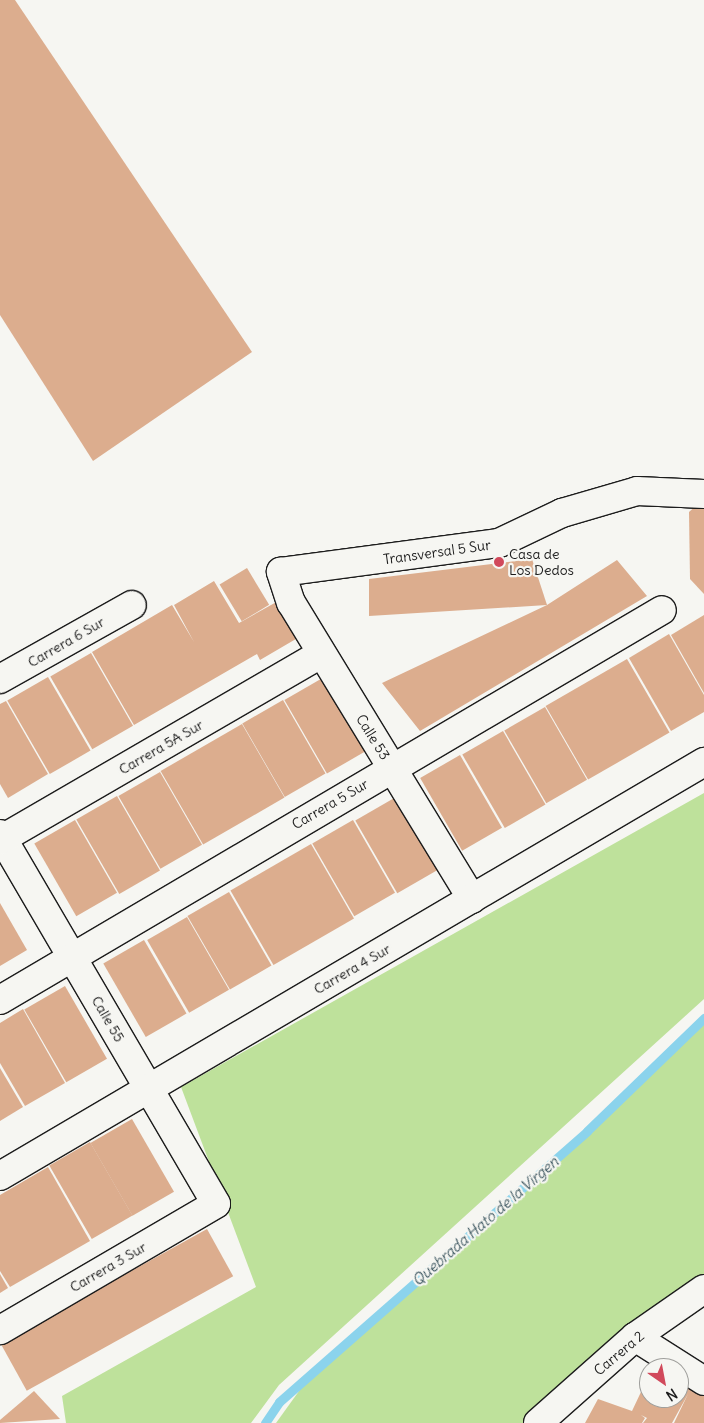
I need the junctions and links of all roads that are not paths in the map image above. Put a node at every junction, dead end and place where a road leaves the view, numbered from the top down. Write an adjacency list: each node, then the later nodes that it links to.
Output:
1 (704, 494): 2 (street, Transversal 5 Sur)
2 (281, 572): 5 (street, Calle 53)
3 (132, 605): 6 (street, Carrera 6 Sur)
4 (662, 610): 8 (street, Carrera 5 Sur)
5 (322, 654): 8 (street, Calle 53); 9 (street, Carrera 5A Sur)
6 (0, 680)
7 (704, 762): 10 (street, Carrera 4 Sur)
8 (392, 768): 10 (street, Calle 53); 11 (street, Carrera 5 Sur)
9 (1, 838): 11 (street, Calle 55)
10 (472, 899): 13 (street, Carrera 4 Sur)
11 (71, 956): 12 (street, Carrera 5 Sur); 13 (street, Calle 55)
12 (0, 1000)
13 (148, 1089): 14 (street, Carrera 4 Sur); 15 (street, Calle 55)
14 (0, 1176)
15 (216, 1204): 17 (street, Carrera 3 Sur)
16 (704, 1289): 18 (street, Carrera 2)
17 (0, 1330)
18 (635, 1337): 19 (street); 20 (street, Carrera 2)
19 (704, 1381)
20 (538, 1423)

